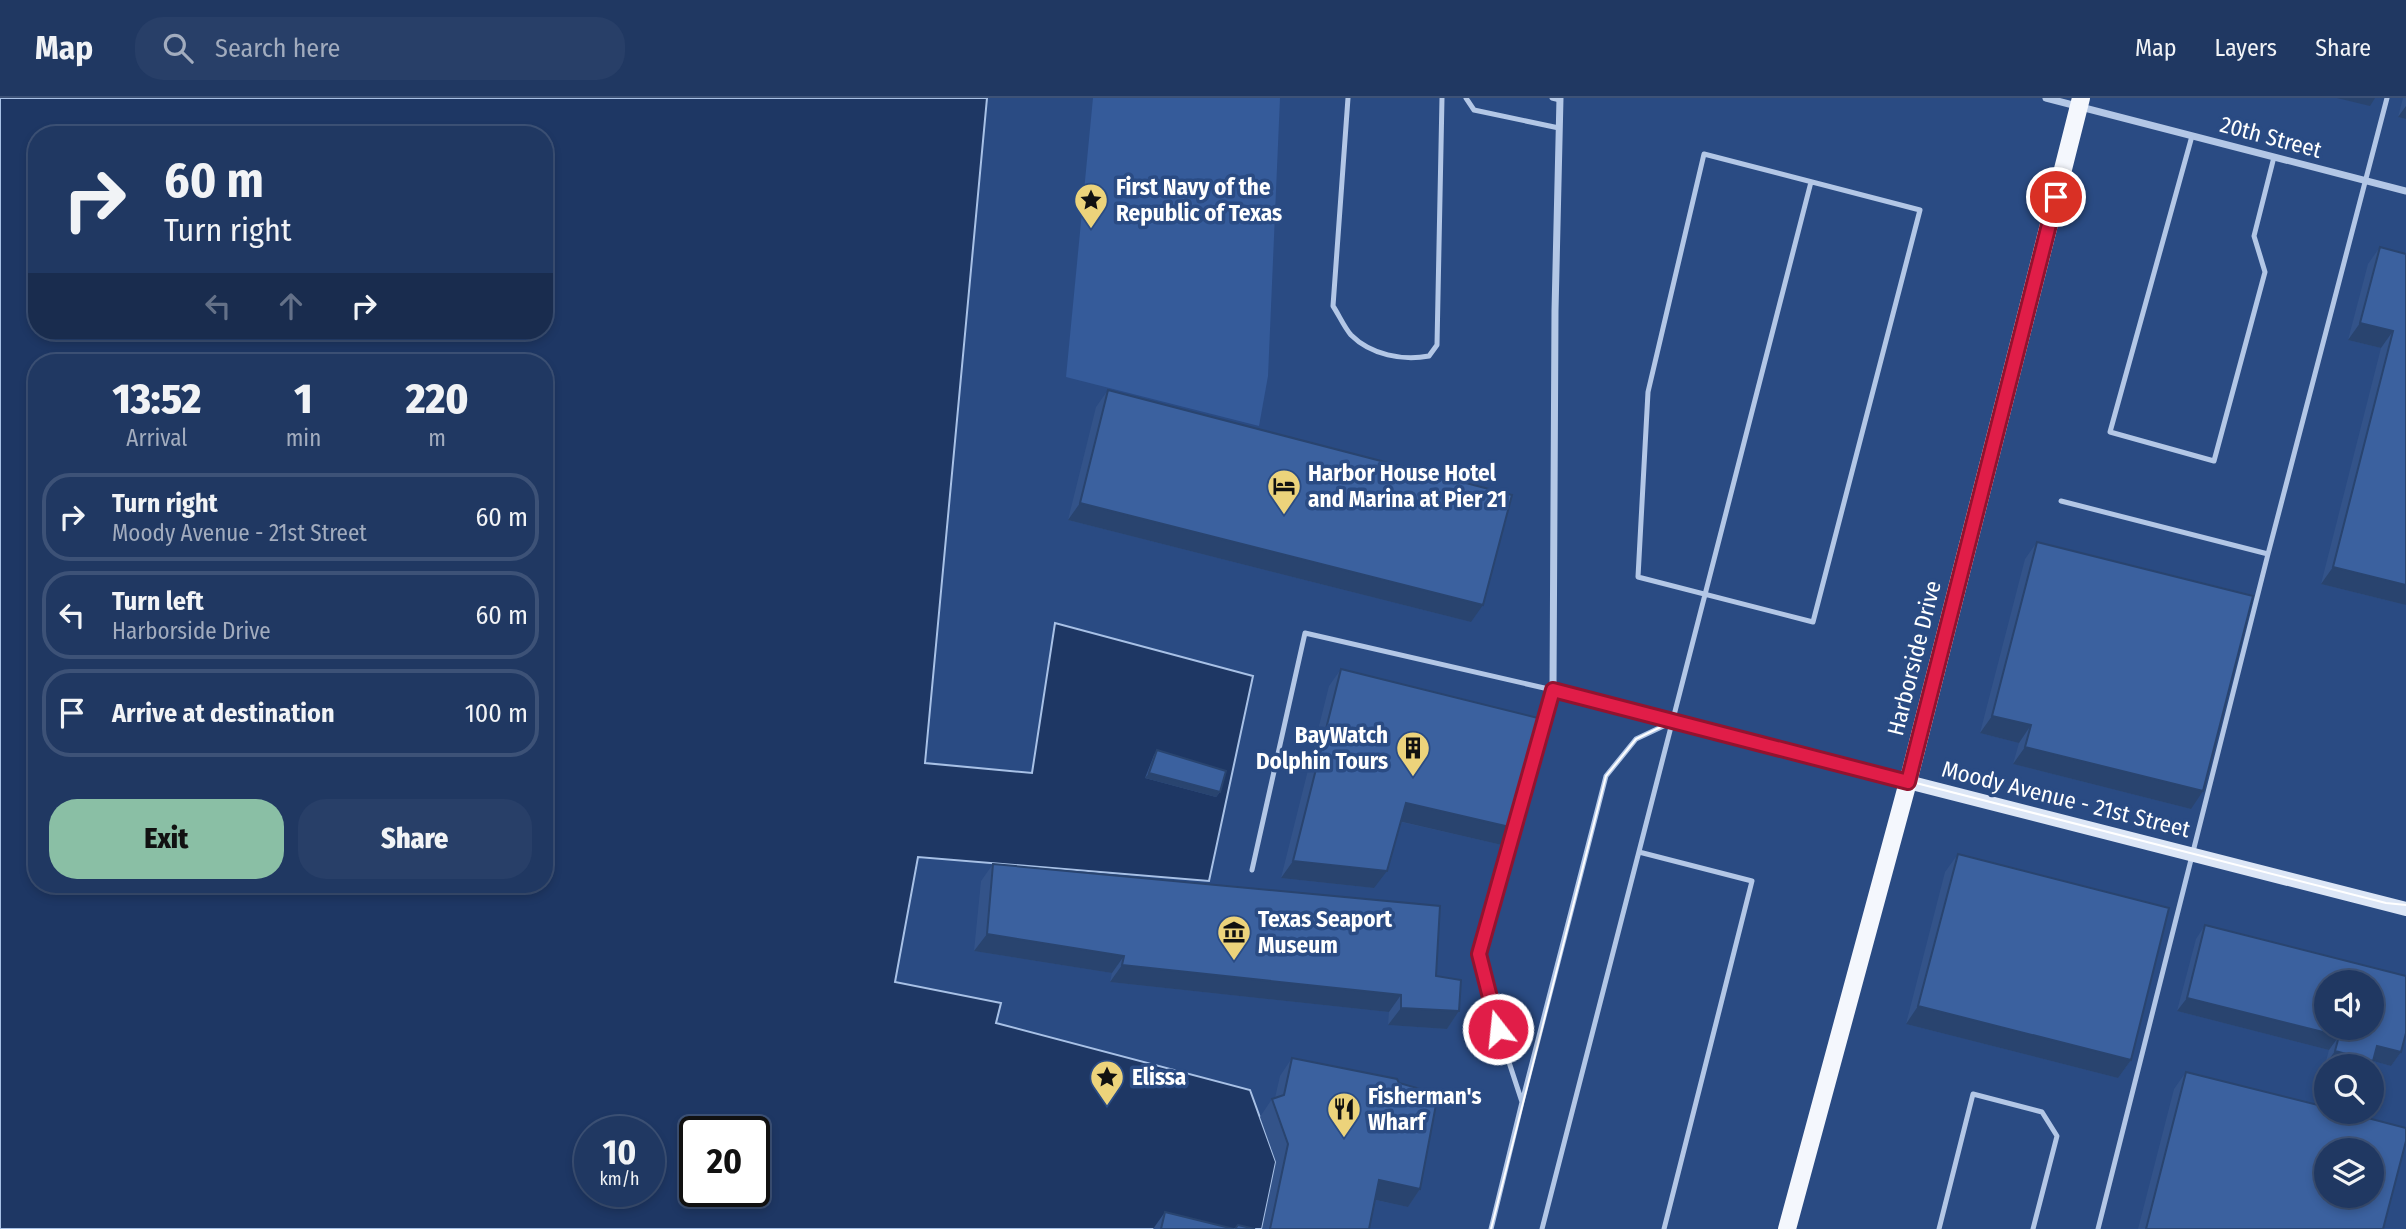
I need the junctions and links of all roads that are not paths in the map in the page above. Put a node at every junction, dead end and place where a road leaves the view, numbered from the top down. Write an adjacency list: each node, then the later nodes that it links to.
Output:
1 (1349, 98): 2 (lane)
2 (1442, 98)
3 (1466, 98): 8 (lane)
4 (2046, 98): 7 (street, 20th Street)
5 (2387, 98): 11 (lane)
6 (1557, 99): 8 (street)
7 (2080, 102): 9 (street, 20th Street); 19 (main road, Harborside Drive)
8 (1559, 128): 17 (street)
9 (2192, 136): 10 (street, 20th Street); 10 (lane)
10 (2274, 157): 11 (street, 20th Street)
11 (2364, 180): 13 (street, 20th Street); 15 (lane)
12 (1811, 181): 16 (lane); 16 (lane); 16 (lane)
13 (2406, 191)
14 (2061, 501): 15 (lane)
15 (2268, 554): 21 (lane)
16 (1706, 594): 18 (lane)
17 (1553, 690): 18 (street, Moody Avenue - 21st Street); 22 (lane); 24 (lane)
18 (1673, 721): 19 (street, Moody Avenue - 21st Street); 20 (lane); 24 (lane)
19 (1908, 782): 21 (main road, Moody Avenue - 21st Street); 28 (main road, Harborside Drive)
20 (1639, 852): 26 (lane); 27 (lane)
21 (2192, 854): 23 (main road, Moody Avenue - 21st Street); 31 (lane)
22 (1252, 870)
23 (2406, 909)
24 (1522, 1102): 25 (lane)
25 (1491, 1229)
26 (1542, 1229)
27 (1664, 1229)
28 (1787, 1229)
29 (1939, 1229): 30 (lane)
30 (2033, 1229)
31 (2098, 1229)

